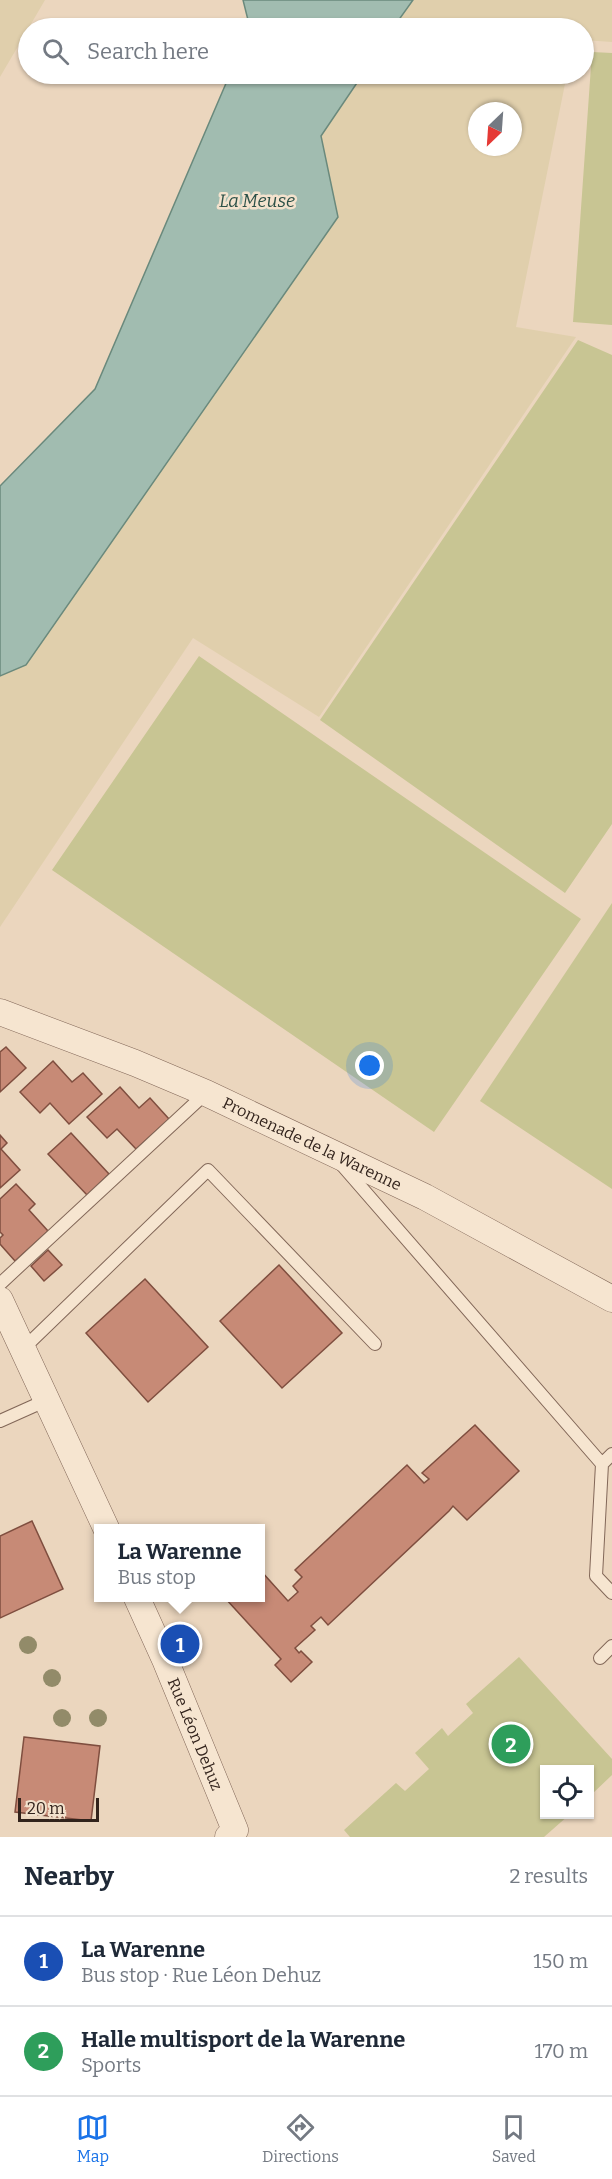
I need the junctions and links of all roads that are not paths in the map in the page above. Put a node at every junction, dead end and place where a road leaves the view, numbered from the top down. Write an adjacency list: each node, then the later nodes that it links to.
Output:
1 (0, 1012): 2 (street, Promenade de la Warenne)
2 (206, 1094): 3 (street, Promenade de la Warenne); 4 (lane)
3 (330, 1152): 5 (street, Promenade de la Warenne); 12 (lane)
4 (0, 1284)
5 (612, 1299)
6 (0, 1300): 8 (street)
7 (375, 1344): 8 (lane)
8 (23, 1349): 9 (street)
9 (47, 1400): 10 (lane); 13 (street)
10 (0, 1421)
11 (612, 1455): 12 (lane)
12 (602, 1464): 14 (lane)
13 (104, 1524)
14 (612, 1593)
15 (139, 1602): 18 (street, Rue Léon Dehuz)
16 (612, 1646): 17 (lane)
17 (600, 1658)
18 (228, 1837)

